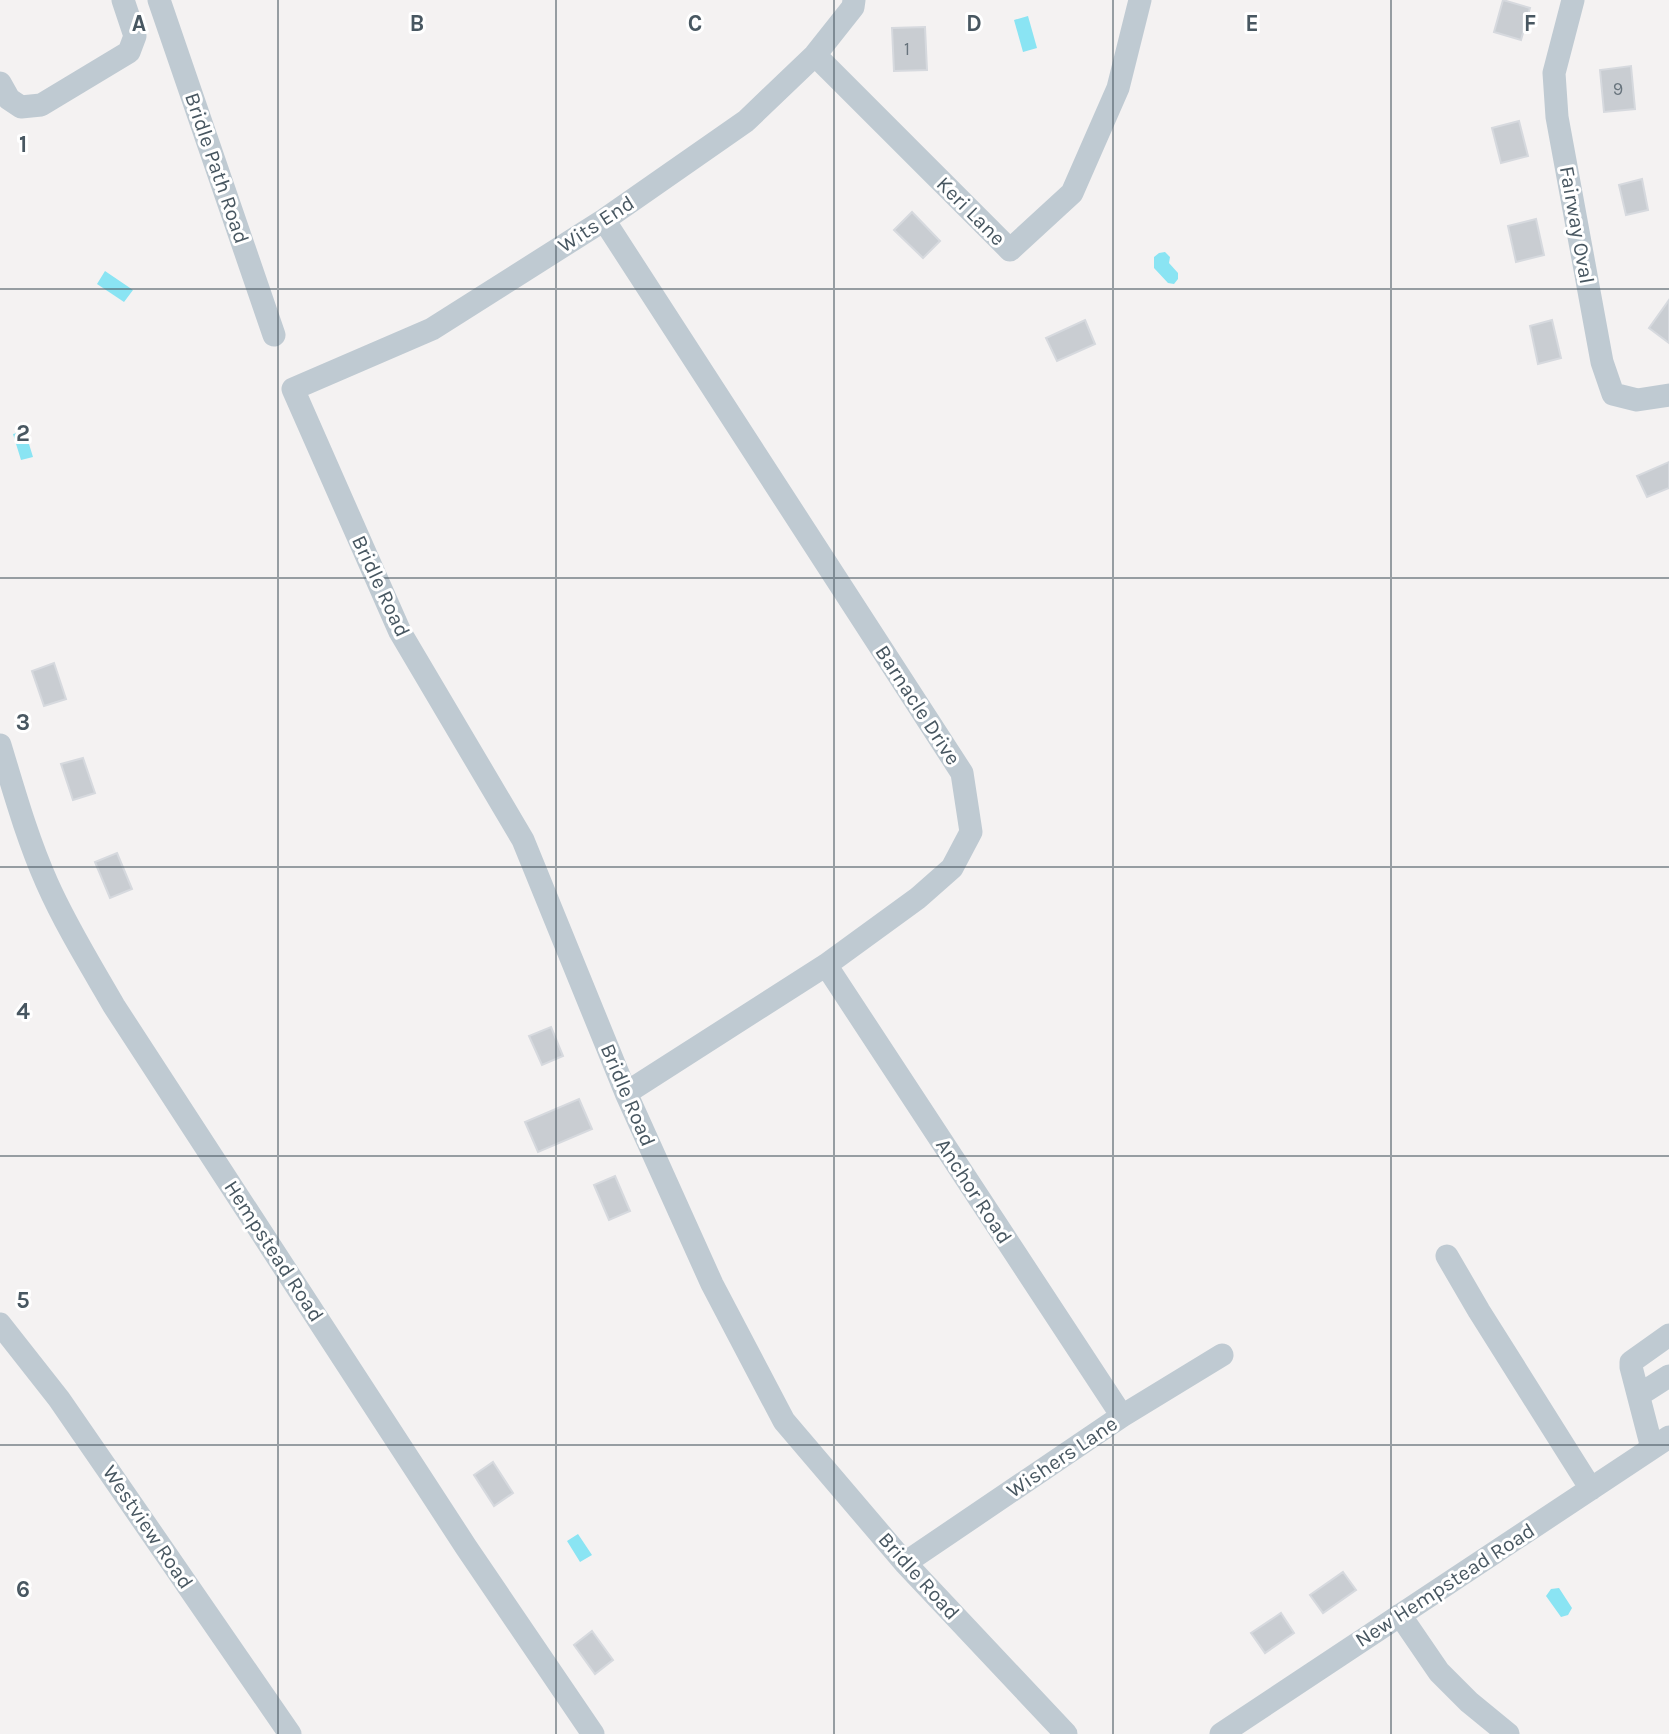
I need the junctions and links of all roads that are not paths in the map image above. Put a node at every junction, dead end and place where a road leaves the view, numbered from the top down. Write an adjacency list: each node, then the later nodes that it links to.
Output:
1 (122, 0): 7 (street)
2 (159, 0): 9 (street, Bridle Path Road)
3 (854, 0): 6 (street, Wits End)
4 (1140, 0): 6 (street, Keri Lane)
5 (1573, 0): 11 (street, Fairway Oval)
6 (816, 55): 8 (street, Wits End)
7 (0, 83)
8 (604, 220): 10 (street, Wits End); 13 (street, Barnacle Drive)
9 (274, 335)
10 (293, 389): 14 (street, Bridle Road)
11 (1669, 395)
12 (0, 745): 27 (street, Hempstead Road)
13 (826, 965): 14 (street, Barnacle Drive); 21 (street, Anchor Road)
14 (626, 1093): 24 (street, Bridle Road)
15 (1447, 1256): 23 (street)
16 (0, 1324): 26 (street, Westview Road)
17 (1669, 1335): 20 (street)
18 (1222, 1355): 21 (street, Wishers Lane)
19 (1669, 1376): 20 (street)
20 (1639, 1395): 22 (street)
21 (1122, 1416): 24 (street, Wishers Lane)
22 (1661, 1443): 23 (street, New Hempstead Road)
23 (1591, 1489): 25 (street, New Hempstead Road)
24 (905, 1563): 28 (street, Bridle Road)
25 (1399, 1615): 29 (street, New Hempstead Road); 30 (street)
26 (290, 1734)
27 (593, 1734)
28 (1066, 1734)
29 (1221, 1734)
30 (1508, 1734)

